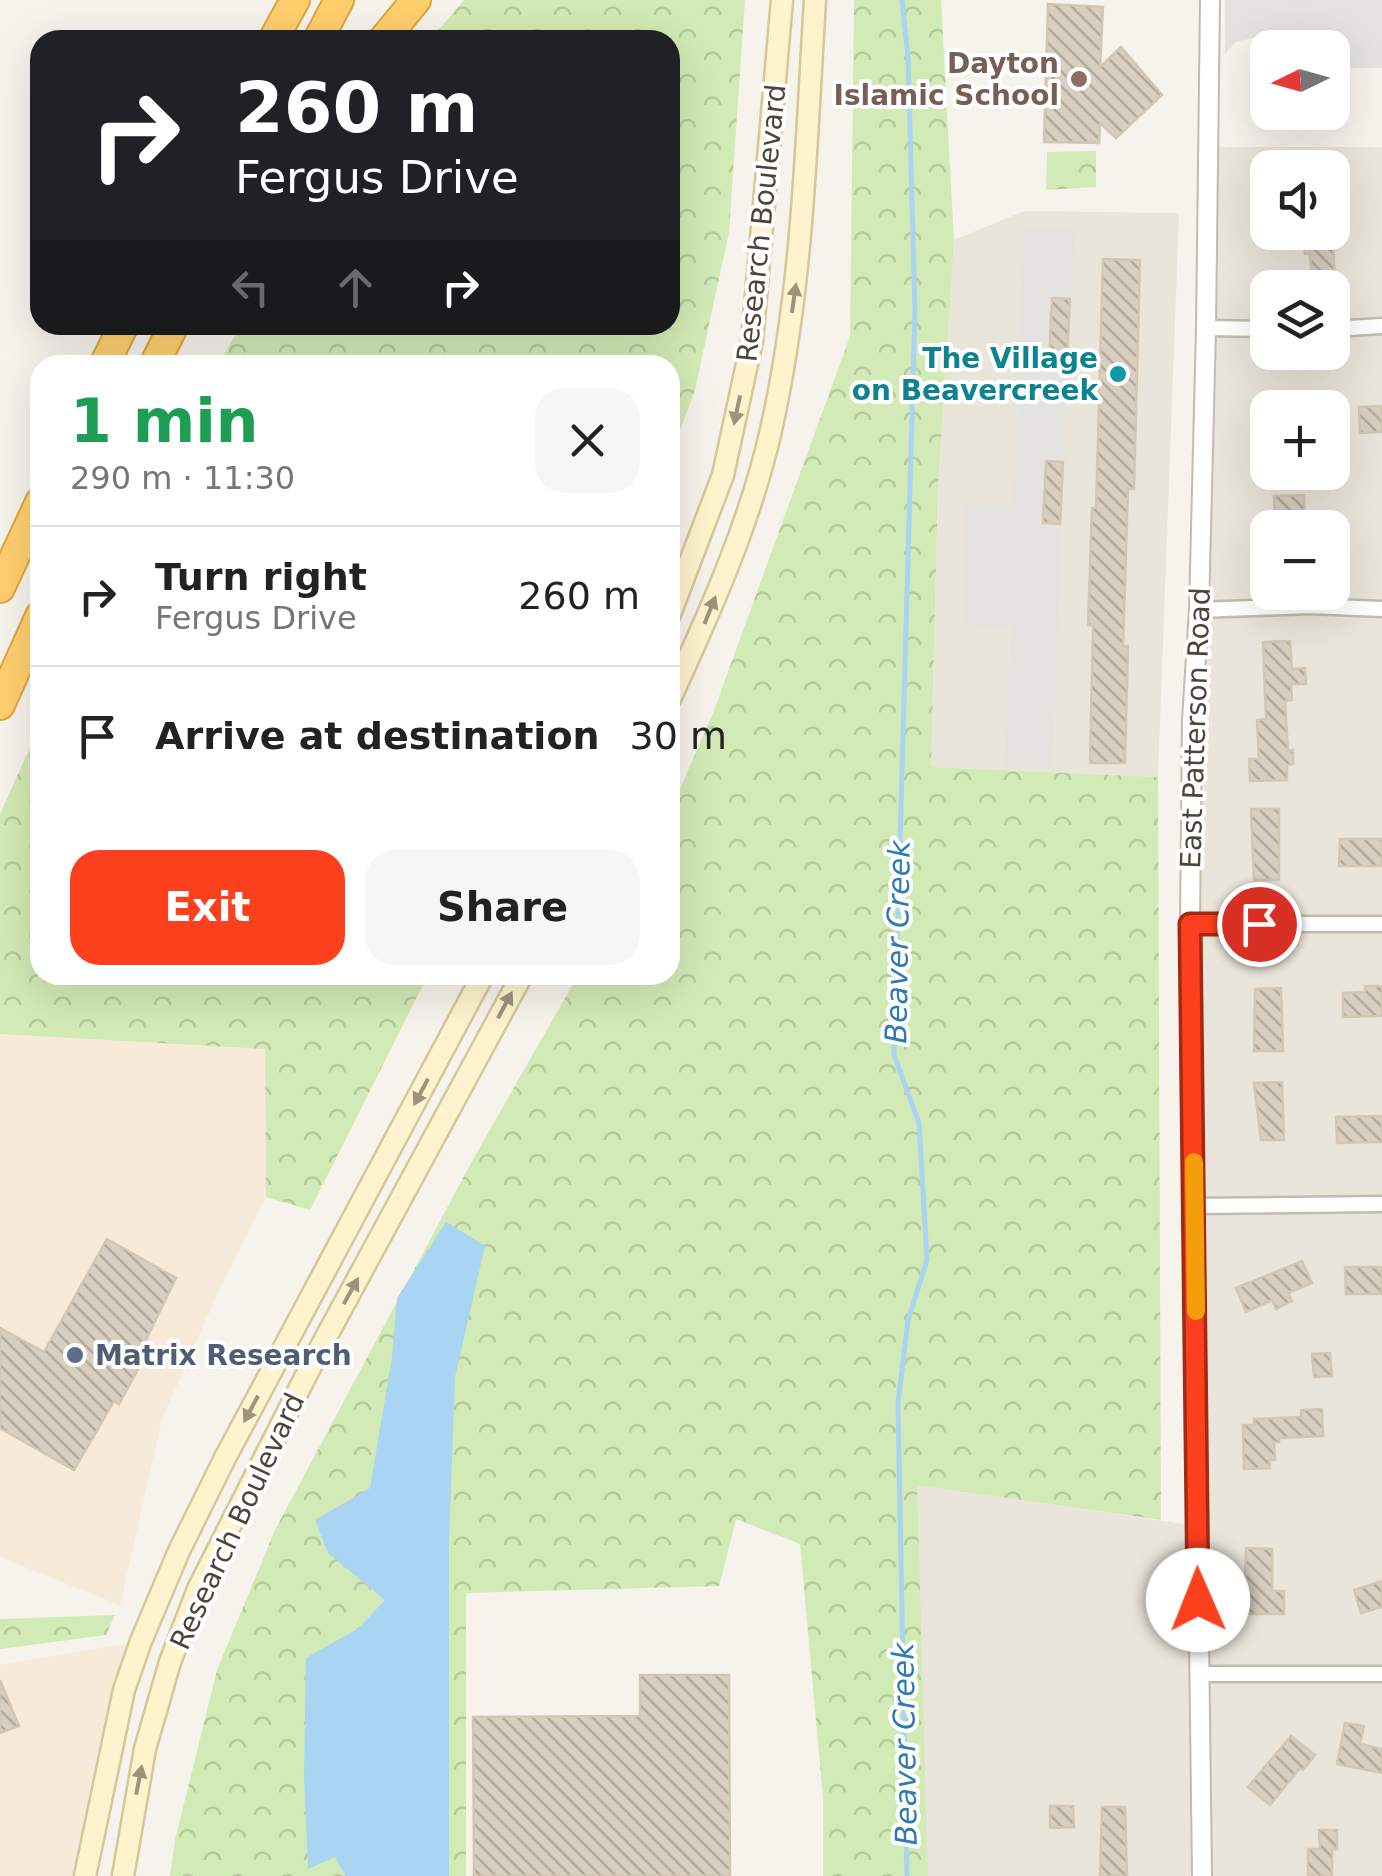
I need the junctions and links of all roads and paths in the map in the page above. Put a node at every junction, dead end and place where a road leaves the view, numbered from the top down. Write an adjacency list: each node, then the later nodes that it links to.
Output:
1 (295, 0): 7 (highway)
2 (338, 0): 8 (highway)
3 (416, 0): 9 (highway)
4 (782, 0): 16 (main road, Research Boulevard, one-way to 16)
5 (815, 0): 20 (main road, Research Boulevard, one-way to 5)
6 (1210, 0): 11 (street, East Patterson Road)
7 (279, 30)
8 (323, 30)
9 (392, 30)
10 (1382, 326): 13 (street)
11 (1206, 328): 12 (street); 18 (street, East Patterson Road)
12 (1250, 328)
13 (1350, 328)
14 (30, 524): 15 (highway)
15 (0, 588)
16 (680, 588)
17 (1382, 609): 18 (street)
18 (1199, 610): 22 (street, East Patterson Road)
19 (30, 638): 21 (highway)
20 (680, 677)
21 (0, 704)
22 (1190, 924): 23 (street); 27 (street, East Patterson Road)
23 (1382, 924)
24 (478, 985): 30 (main road, Research Boulevard, one-way to 30)
25 (517, 985): 31 (main road, Research Boulevard, one-way to 25)
26 (1382, 1204): 27 (street)
27 (1196, 1206): 28 (street, East Patterson Road)
28 (1199, 1674): 29 (street); 32 (street, East Patterson Road)
29 (1382, 1674)
30 (85, 1876)
31 (123, 1876)
32 (1202, 1876)

